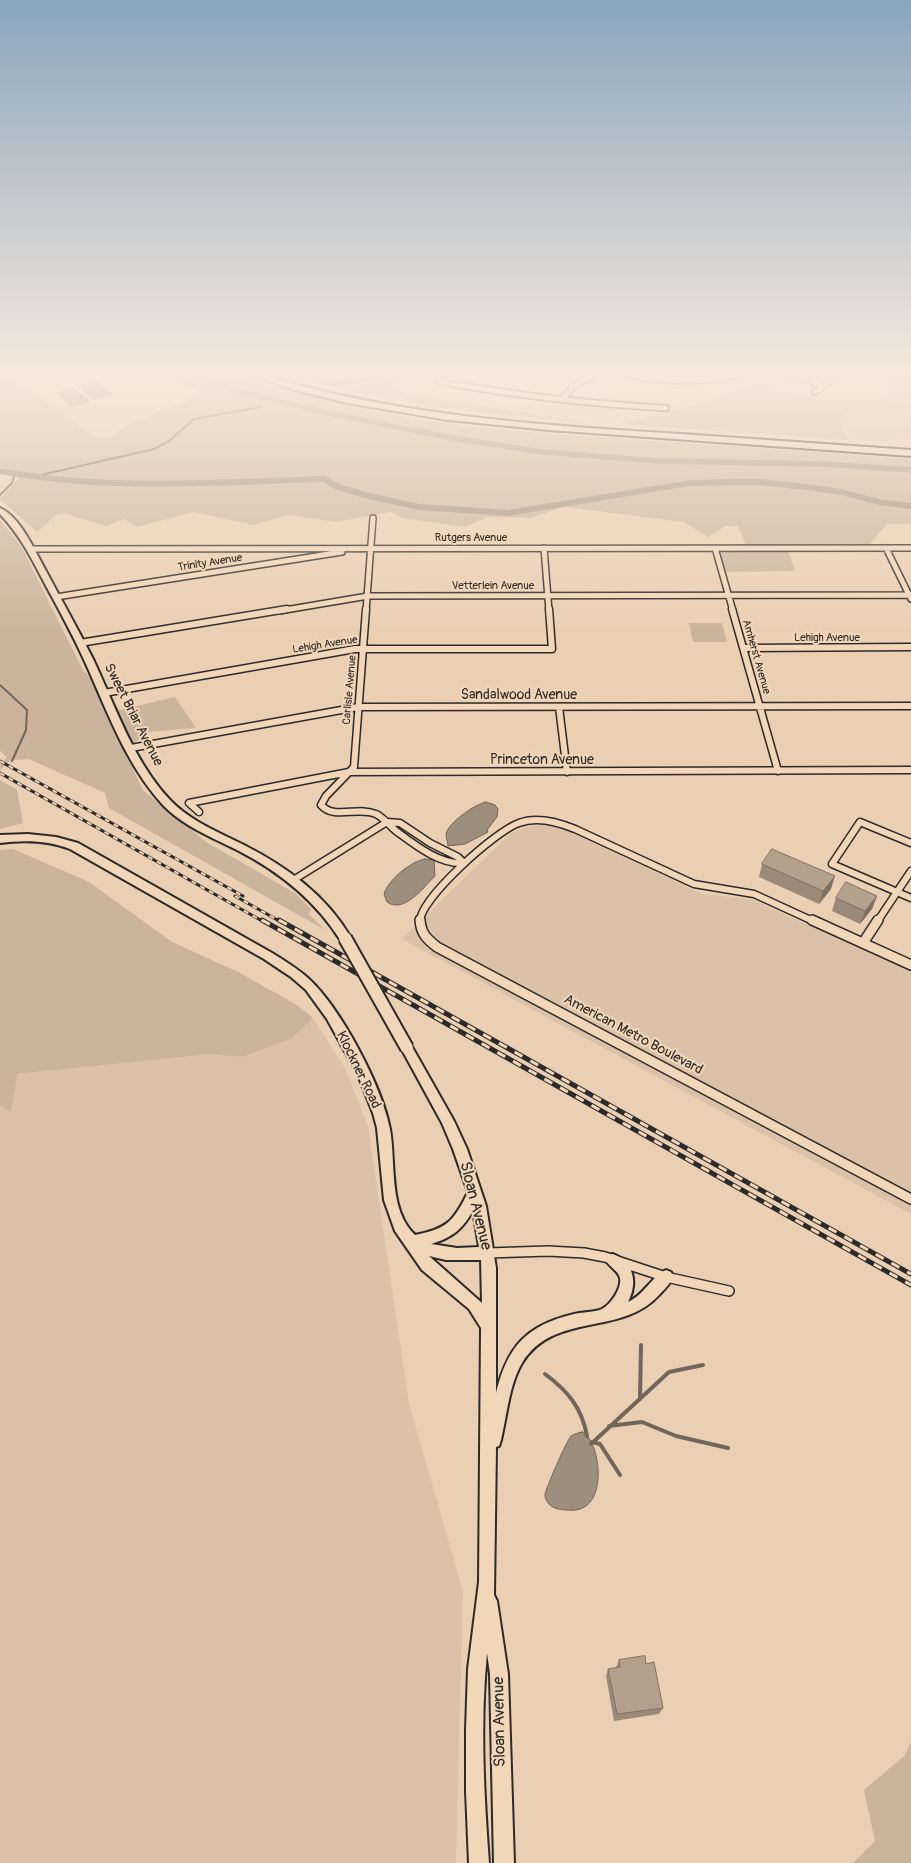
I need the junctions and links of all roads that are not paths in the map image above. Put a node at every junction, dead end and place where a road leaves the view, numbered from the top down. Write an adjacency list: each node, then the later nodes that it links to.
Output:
1 (0, 510): 8 (main road, Sweet Briar Avenue)
2 (374, 518): 3 (street, Carlisle Avenue)
3 (368, 548): 4 (street, Rutgers Avenue); 8 (street, Rutgers Avenue); 9 (street, Carlisle Avenue); 13 (street, Trinity Avenue)
4 (544, 548): 5 (street, Rutgers Avenue); 10 (street)
5 (715, 548): 6 (street, Rutgers Avenue); 11 (street, Amherst Avenue)
6 (886, 548): 7 (street, Rutgers Avenue); 12 (street)
7 (911, 548)
8 (31, 549): 13 (main road, Sweet Briar Avenue)
9 (368, 596): 10 (street, Vetterlein Avenue); 14 (street, Vetterlein Avenue); 15 (street, Carlisle Avenue)
10 (548, 596): 11 (street, Vetterlein Avenue); 15 (street, Lehigh Avenue)
11 (729, 596): 12 (street, Vetterlein Avenue); 16 (street, Amherst Avenue)
12 (910, 597)
13 (56, 598): 14 (main road, Sweet Briar Avenue)
14 (80, 643): 18 (main road, Sweet Briar Avenue)
15 (364, 648): 18 (street, Lehigh Avenue); 21 (street, Carlisle Avenue)
16 (743, 648): 17 (street, Lehigh Avenue); 19 (street, Amherst Avenue)
17 (911, 648)
18 (104, 693): 23 (main road, Sweet Briar Avenue)
19 (760, 706): 20 (street, Sandalwood Avenue); 22 (street, Sandalwood Avenue); 24 (street, Amherst Avenue)
20 (911, 706)
21 (358, 707): 22 (street, Sandalwood Avenue); 23 (street, Sandalwood Avenue); 26 (street, Carlisle Avenue)
22 (559, 707): 27 (street)
23 (131, 748): 34 (main road, Sweet Briar Avenue)
24 (778, 770): 25 (street, Princeton Avenue); 27 (street, Princeton Avenue)
25 (911, 770)
26 (349, 772): 27 (street, Princeton Avenue); 28 (street, Princeton Avenue); 29 (street)
27 (567, 772)
28 (199, 812)
29 (387, 822): 32 (street); 34 (street)
30 (0, 839): 41 (main road, Klockner Road)
31 (911, 843): 35 (street)
32 (464, 863): 37 (street, American Metro Boulevard); 40 (street, American Metro Boulevard)
33 (911, 871): 35 (street)
34 (295, 879): 39 (main road, Sloan Avenue, bridge)
35 (898, 893): 36 (street); 37 (street)
36 (911, 898)
37 (863, 942): 38 (street, American Metro Boulevard)
38 (911, 965)
39 (474, 1191): 41 (main road); 42 (main road, Sloan Avenue)
40 (911, 1199)
41 (411, 1239): 42 (main road); 47 (main road, Klockner Road)
42 (488, 1253): 43 (street); 47 (main road, Sloan Avenue)
43 (613, 1260): 44 (street); 46 (main road)
44 (666, 1278): 45 (street); 46 (main road)
45 (729, 1291)
46 (604, 1314): 48 (main road)
47 (490, 1328): 48 (main road, Sloan Avenue)
48 (488, 1461): 49 (main road, Sloan Avenue)
49 (487, 1582): 50 (main road, Sloan Avenue); 51 (main road, Sloan Avenue)
50 (479, 1863)
51 (504, 1863)

